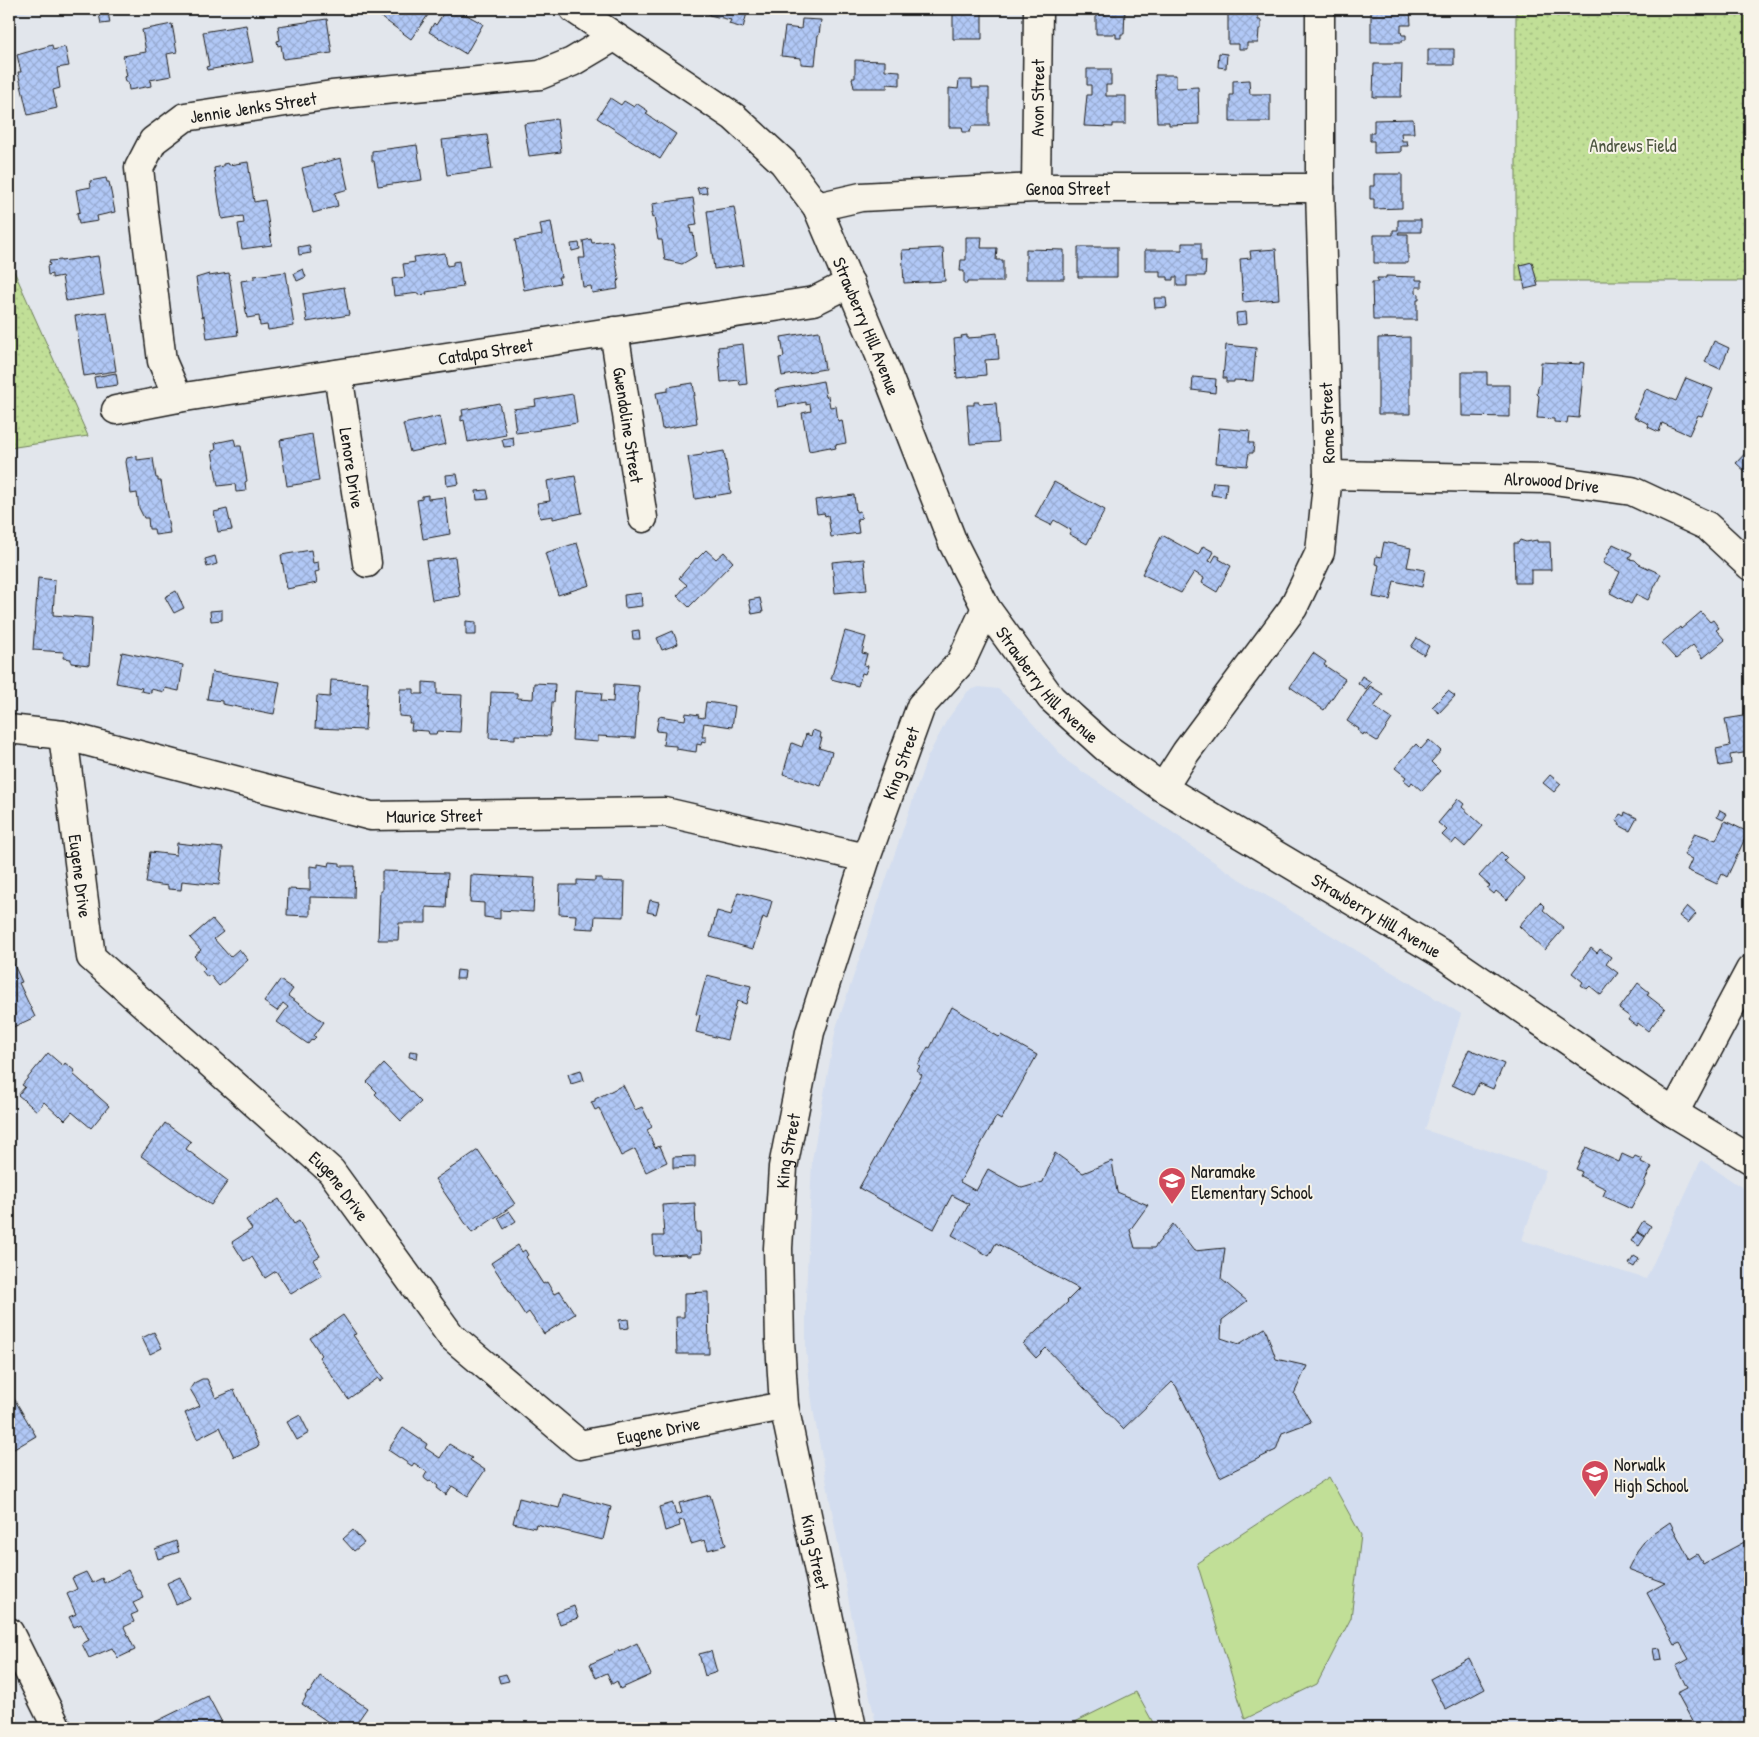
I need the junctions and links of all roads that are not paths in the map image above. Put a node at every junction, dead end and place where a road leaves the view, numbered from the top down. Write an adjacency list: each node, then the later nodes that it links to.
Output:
1 (574, 9): 4 (street, Strawberry Hill Avenue)
2 (1038, 9): 5 (street, Avon Street)
3 (1320, 9): 6 (street, Rome Street)
4 (614, 37): 7 (street, Strawberry Hill Avenue); 11 (street, Jennie Jenks Street)
5 (1036, 188): 6 (street, Genoa Street); 7 (street, Genoa Street)
6 (1320, 188): 13 (street, Rome Street)
7 (817, 207): 8 (street, Strawberry Hill Avenue)
8 (850, 283): 9 (street, Catalpa Street); 17 (street, Strawberry Hill Avenue)
9 (614, 331): 10 (street, Catalpa Street); 14 (street, Gwendoline Street)
10 (338, 374): 11 (street, Catalpa Street); 15 (street, Lenore Drive)
11 (178, 398): 12 (street, Catalpa Street)
12 (116, 410)
13 (1328, 475): 16 (street, Alrowood Drive); 20 (street, Rome Street)
14 (643, 518)
15 (367, 563)
16 (1750, 566)
17 (986, 608): 20 (street, Strawberry Hill Avenue); 21 (street, King Street)
18 (9, 728): 19 (street, Maurice Street)
19 (63, 735): 21 (street, Maurice Street); 25 (street, Eugene Drive)
20 (1163, 788): 23 (street, Strawberry Hill Avenue)
21 (866, 858): 25 (street, King Street)
22 (1750, 970): 23 (street)
23 (1674, 1113): 24 (street, Strawberry Hill Avenue)
24 (1750, 1159)
25 (784, 1406): 28 (street, King Street)
26 (9, 1632): 27 (street)
27 (57, 1728)
28 (852, 1728)

